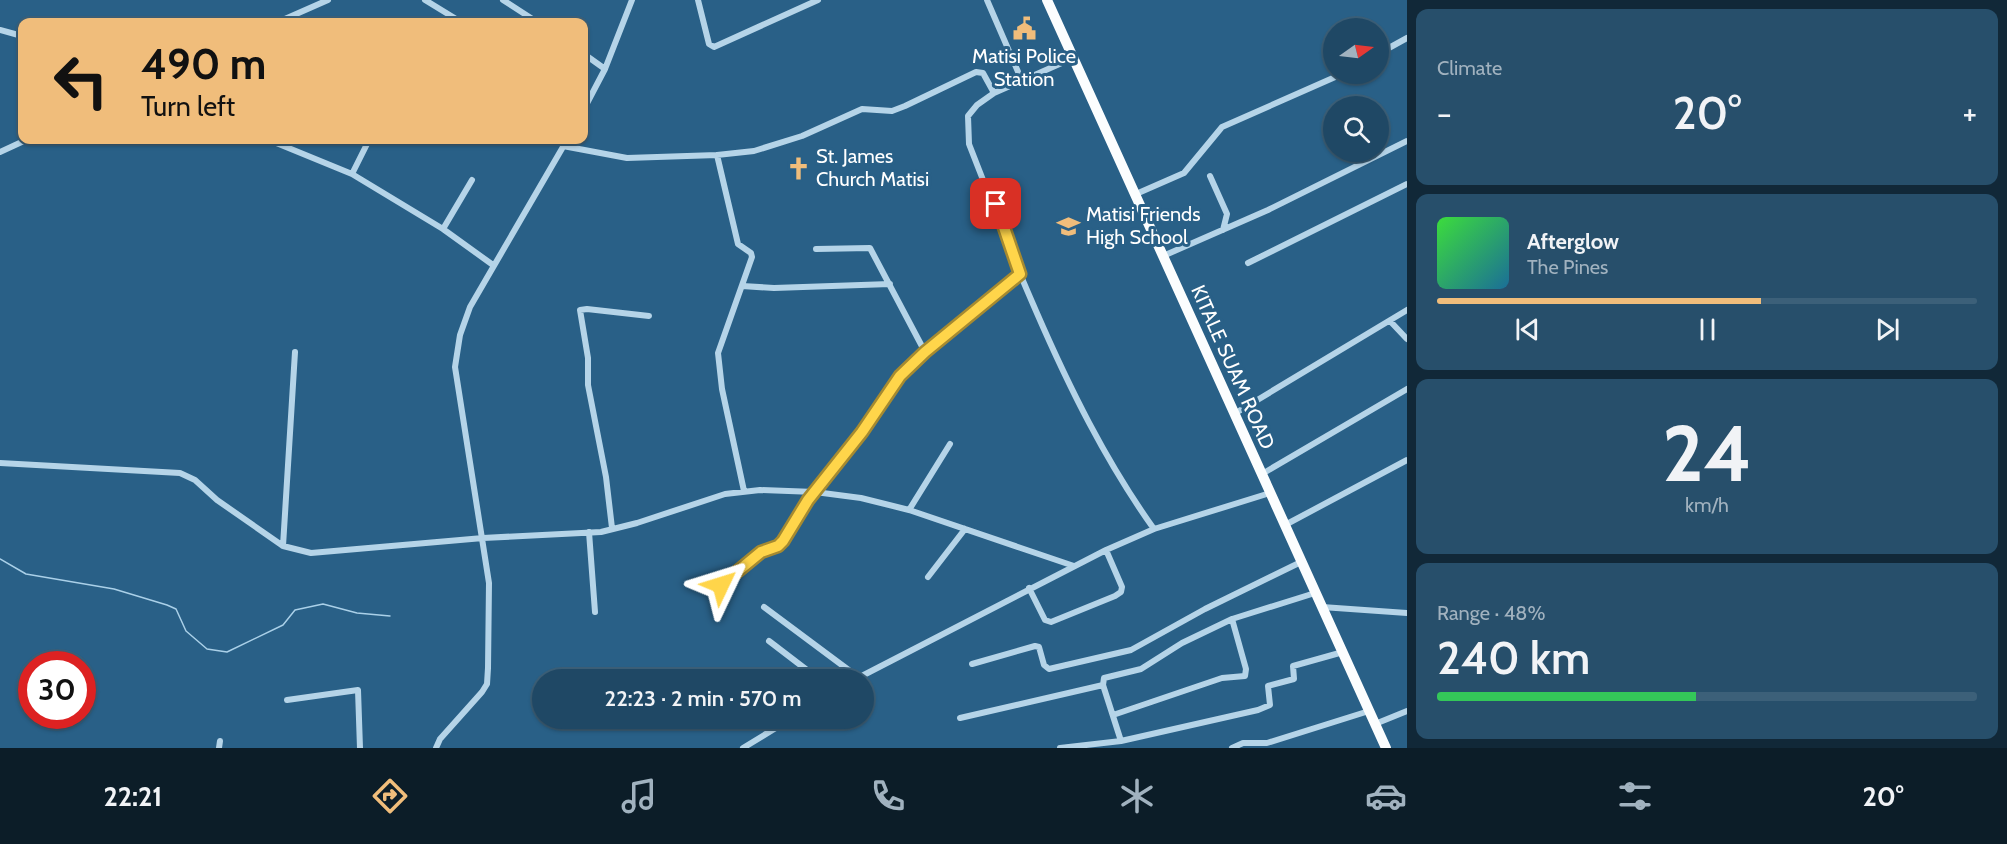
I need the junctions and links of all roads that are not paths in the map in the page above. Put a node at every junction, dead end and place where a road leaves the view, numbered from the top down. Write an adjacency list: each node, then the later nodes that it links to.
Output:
1 (328, 0): 9 (street)
2 (425, 0): 10 (street)
3 (503, 0): 11 (street)
4 (632, 0): 18 (street)
5 (698, 0): 6 (street)
6 (818, 0)
7 (987, 0): 19 (street)
8 (1047, 0): 17 (highway, KITALE SUAM ROAD)
9 (287, 18)
10 (454, 18)
11 (531, 18)
12 (0, 30): 13 (street)
13 (18, 35)
14 (1407, 38): 15 (street)
15 (1389, 48)
16 (588, 57): 18 (street)
17 (1073, 58): 19 (street); 35 (highway, KITALE SUAM ROAD)
18 (606, 69): 22 (street)
19 (1022, 81): 21 (street)
20 (1323, 82): 35 (street)
21 (994, 93): 30 (street); 42 (street)
22 (588, 102)
23 (1407, 141): 37 (street)
24 (18, 144): 29 (street)
25 (278, 144): 31 (street)
26 (367, 144): 31 (street)
27 (564, 144): 41 (street)
28 (569, 144): 30 (street)
29 (0, 152)
30 (717, 155): 44 (street)
31 (352, 174): 36 (street)
32 (1210, 176): 37 (street)
33 (472, 180): 36 (street)
34 (1407, 184): 40 (street)
35 (1136, 194): 39 (highway, KITALE SUAM ROAD)
36 (443, 229): 41 (street)
37 (1223, 230): 39 (street)
38 (816, 249): 43 (street)
39 (1163, 256): 52 (highway, KITALE SUAM ROAD)
40 (1248, 263)
41 (493, 265): 66 (street)
42 (1020, 274): 50 (street); 64 (street)
43 (890, 284): 44 (street); 50 (street)
44 (742, 286): 57 (street)
45 (1407, 310): 47 (street)
46 (649, 315): 62 (street)
47 (1390, 321): 48 (street); 52 (street)
48 (1407, 339)
49 (295, 352): 67 (street)
50 (925, 352): 58 (street)
51 (1407, 389): 56 (street)
52 (1234, 414): 56 (highway, KITALE SUAM ROAD)
53 (950, 444): 60 (street)
54 (1407, 460): 61 (street)
55 (0, 463): 67 (street)
56 (1262, 474): 59 (highway, KITALE SUAM ROAD)
57 (744, 491): 58 (street); 62 (street)
58 (814, 492): 60 (street); 74 (street)
59 (1270, 493): 61 (highway, KITALE SUAM ROAD); 64 (street)
60 (909, 510): 63 (street)
61 (1285, 525): 69 (highway, KITALE SUAM ROAD)
62 (612, 528): 65 (street)
63 (965, 529): 70 (street); 71 (street)
64 (1154, 529): 68 (street)
65 (589, 531): 66 (street); 77 (street)
66 (483, 538): 67 (street); 96 (street)
67 (283, 546)
68 (1106, 550): 70 (street); 72 (street)
69 (1301, 562): 73 (highway, KITALE SUAM ROAD); 82 (street)
70 (1074, 566): 72 (street)
71 (928, 577)
72 (1029, 588): 85 (street)
73 (1315, 593): 76 (highway, KITALE SUAM ROAD); 79 (street)
74 (716, 606)
75 (764, 606): 84 (street)
76 (1322, 607): 78 (street); 81 (highway, KITALE SUAM ROAD)
77 (595, 612)
78 (1407, 613)
79 (1232, 619): 86 (street); 90 (street)
80 (770, 641): 83 (street)
81 (1343, 652): 88 (highway, KITALE SUAM ROAD); 94 (street)
82 (972, 664)
83 (806, 669)
84 (844, 669)
85 (873, 669)
86 (1103, 686): 90 (street); 91 (street)
87 (287, 700): 95 (street)
88 (1369, 711): 92 (highway, KITALE SUAM ROAD); 99 (street)
89 (1407, 711): 92 (street)
90 (1113, 715): 94 (street)
91 (960, 718)
92 (1375, 724): 100 (highway, KITALE SUAM ROAD)
93 (774, 729): 97 (street)
94 (1120, 741): 98 (street)
95 (360, 748)
96 (436, 748)
97 (742, 748)
98 (1060, 748)
99 (1232, 748)
100 (1386, 748)

